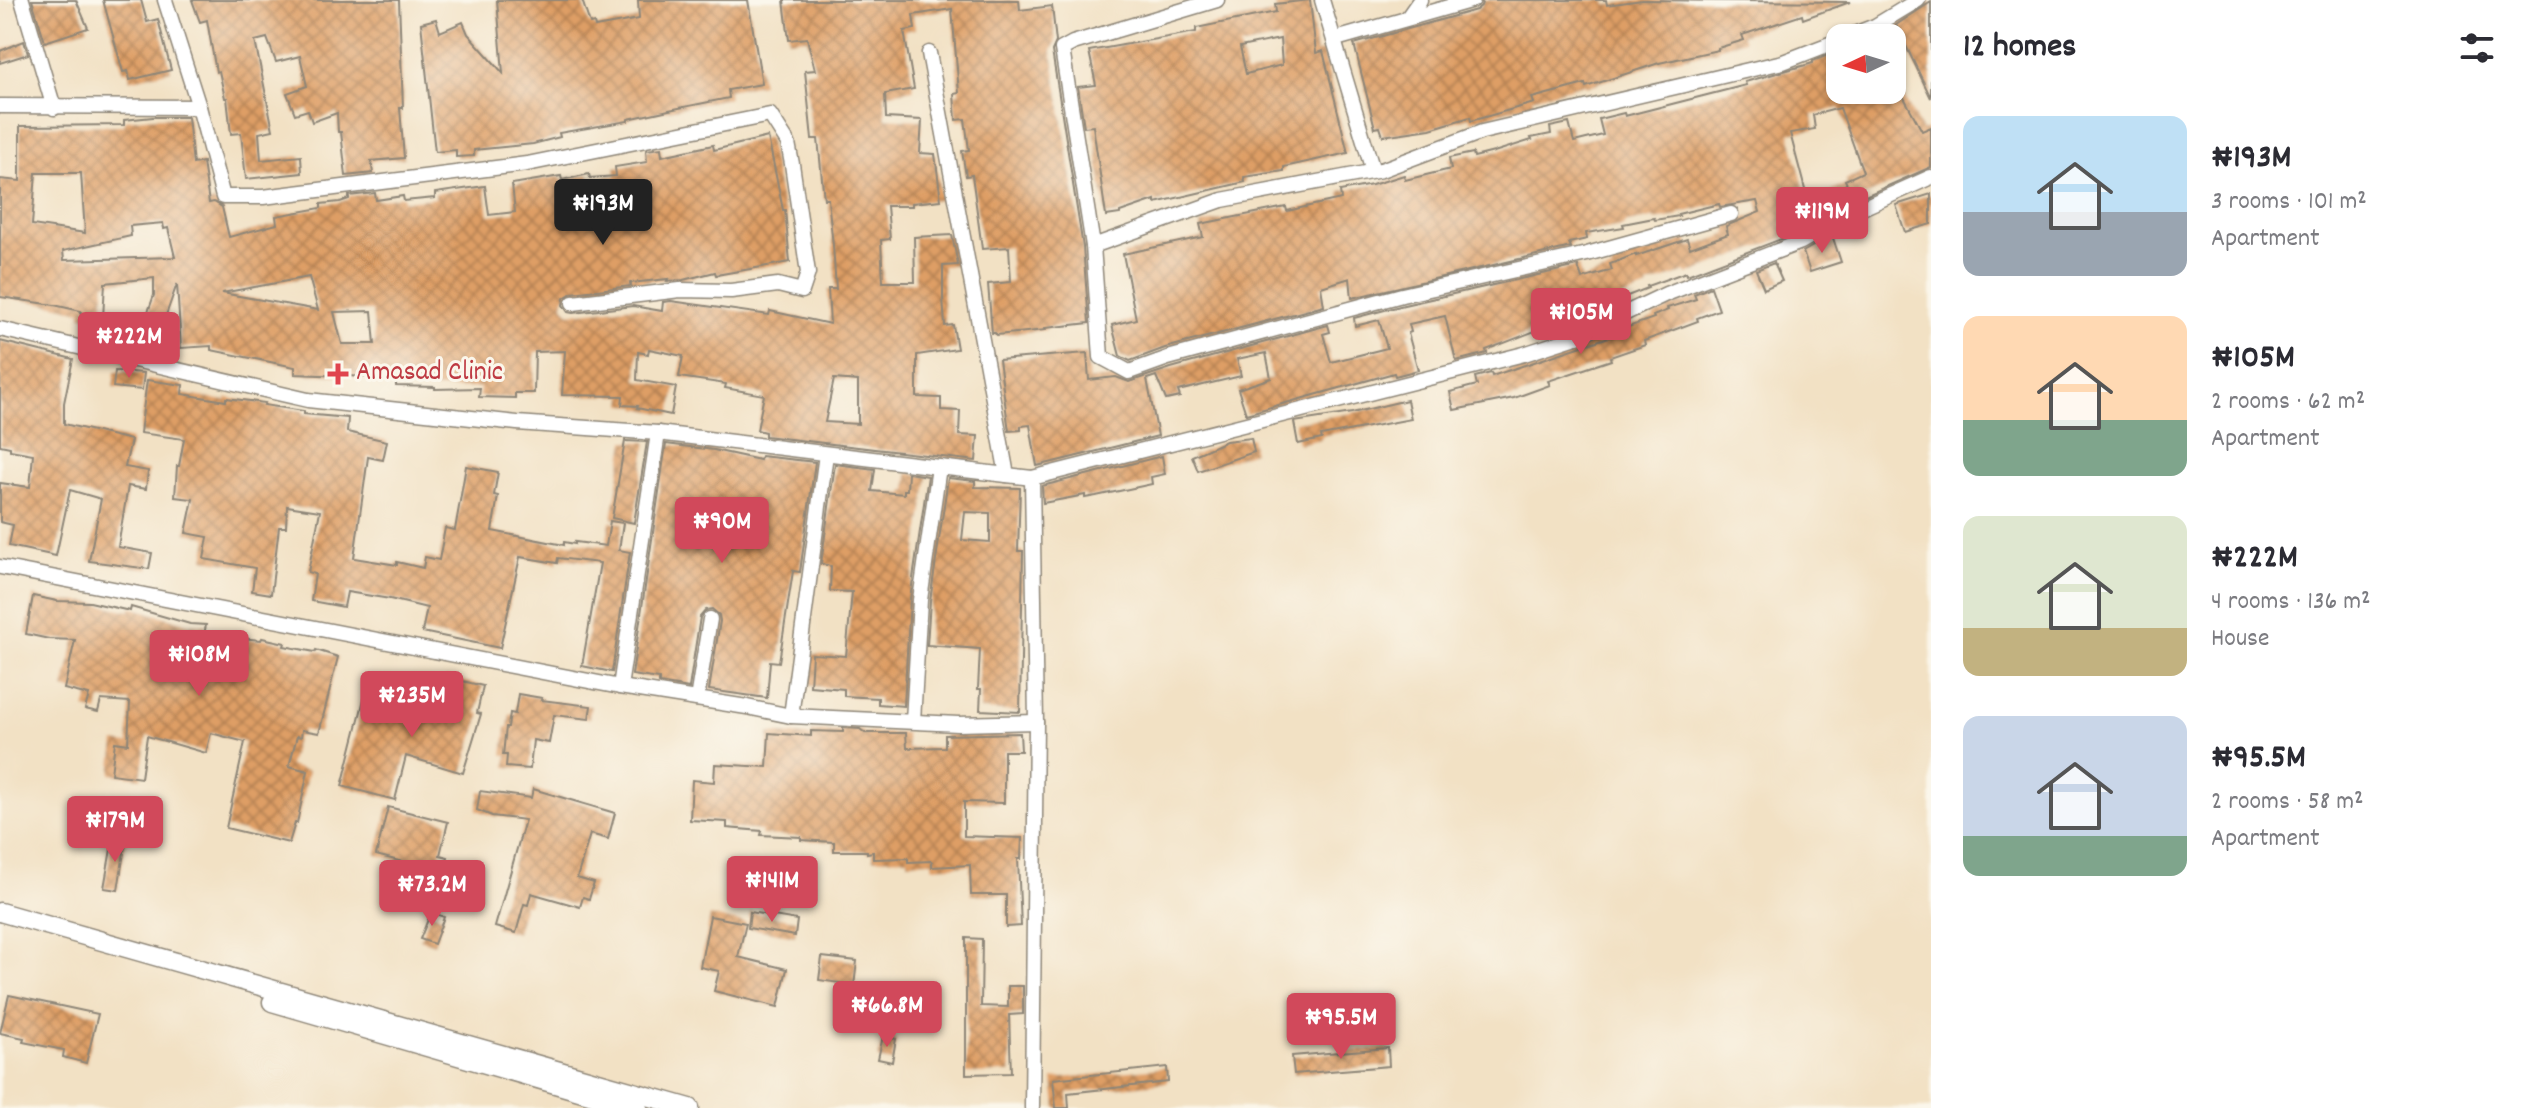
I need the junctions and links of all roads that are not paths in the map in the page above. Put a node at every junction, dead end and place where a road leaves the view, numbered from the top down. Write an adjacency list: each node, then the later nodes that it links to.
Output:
1 (22, 0): 15 (street)
2 (165, 0): 14 (street)
3 (1217, 0): 19 (street)
4 (1322, 0): 10 (street)
5 (1420, 0): 8 (street)
6 (1473, 0): 8 (street)
7 (1918, 0): 9 (street)
8 (1408, 17): 10 (street)
9 (1878, 24)
10 (1336, 39): 16 (street)
11 (1826, 45): 16 (street)
12 (929, 53): 27 (street)
13 (0, 106): 15 (street)
14 (199, 107): 15 (street); 20 (street)
15 (54, 108)
16 (1373, 171): 19 (street)
17 (1931, 177): 28 (street)
18 (1731, 214): 19 (street)
19 (1093, 246)
20 (573, 303)
21 (133, 324): 23 (street)
22 (0, 329): 23 (street)
23 (123, 358): 24 (street)
24 (658, 433): 25 (street); 31 (street)
25 (826, 454): 26 (street); 33 (street)
26 (939, 467): 27 (street); 34 (street)
27 (1007, 475): 28 (street)
28 (1032, 478): 35 (street)
29 (0, 567): 31 (street)
30 (710, 619): 32 (street)
31 (620, 687): 32 (street)
32 (697, 699): 33 (street)
33 (791, 716): 34 (street)
34 (913, 721): 35 (street)
35 (1036, 722): 40 (street)
36 (0, 912): 39 (street)
37 (0, 924): 38 (street)
38 (638, 1108)
39 (690, 1108)
40 (1032, 1108)

